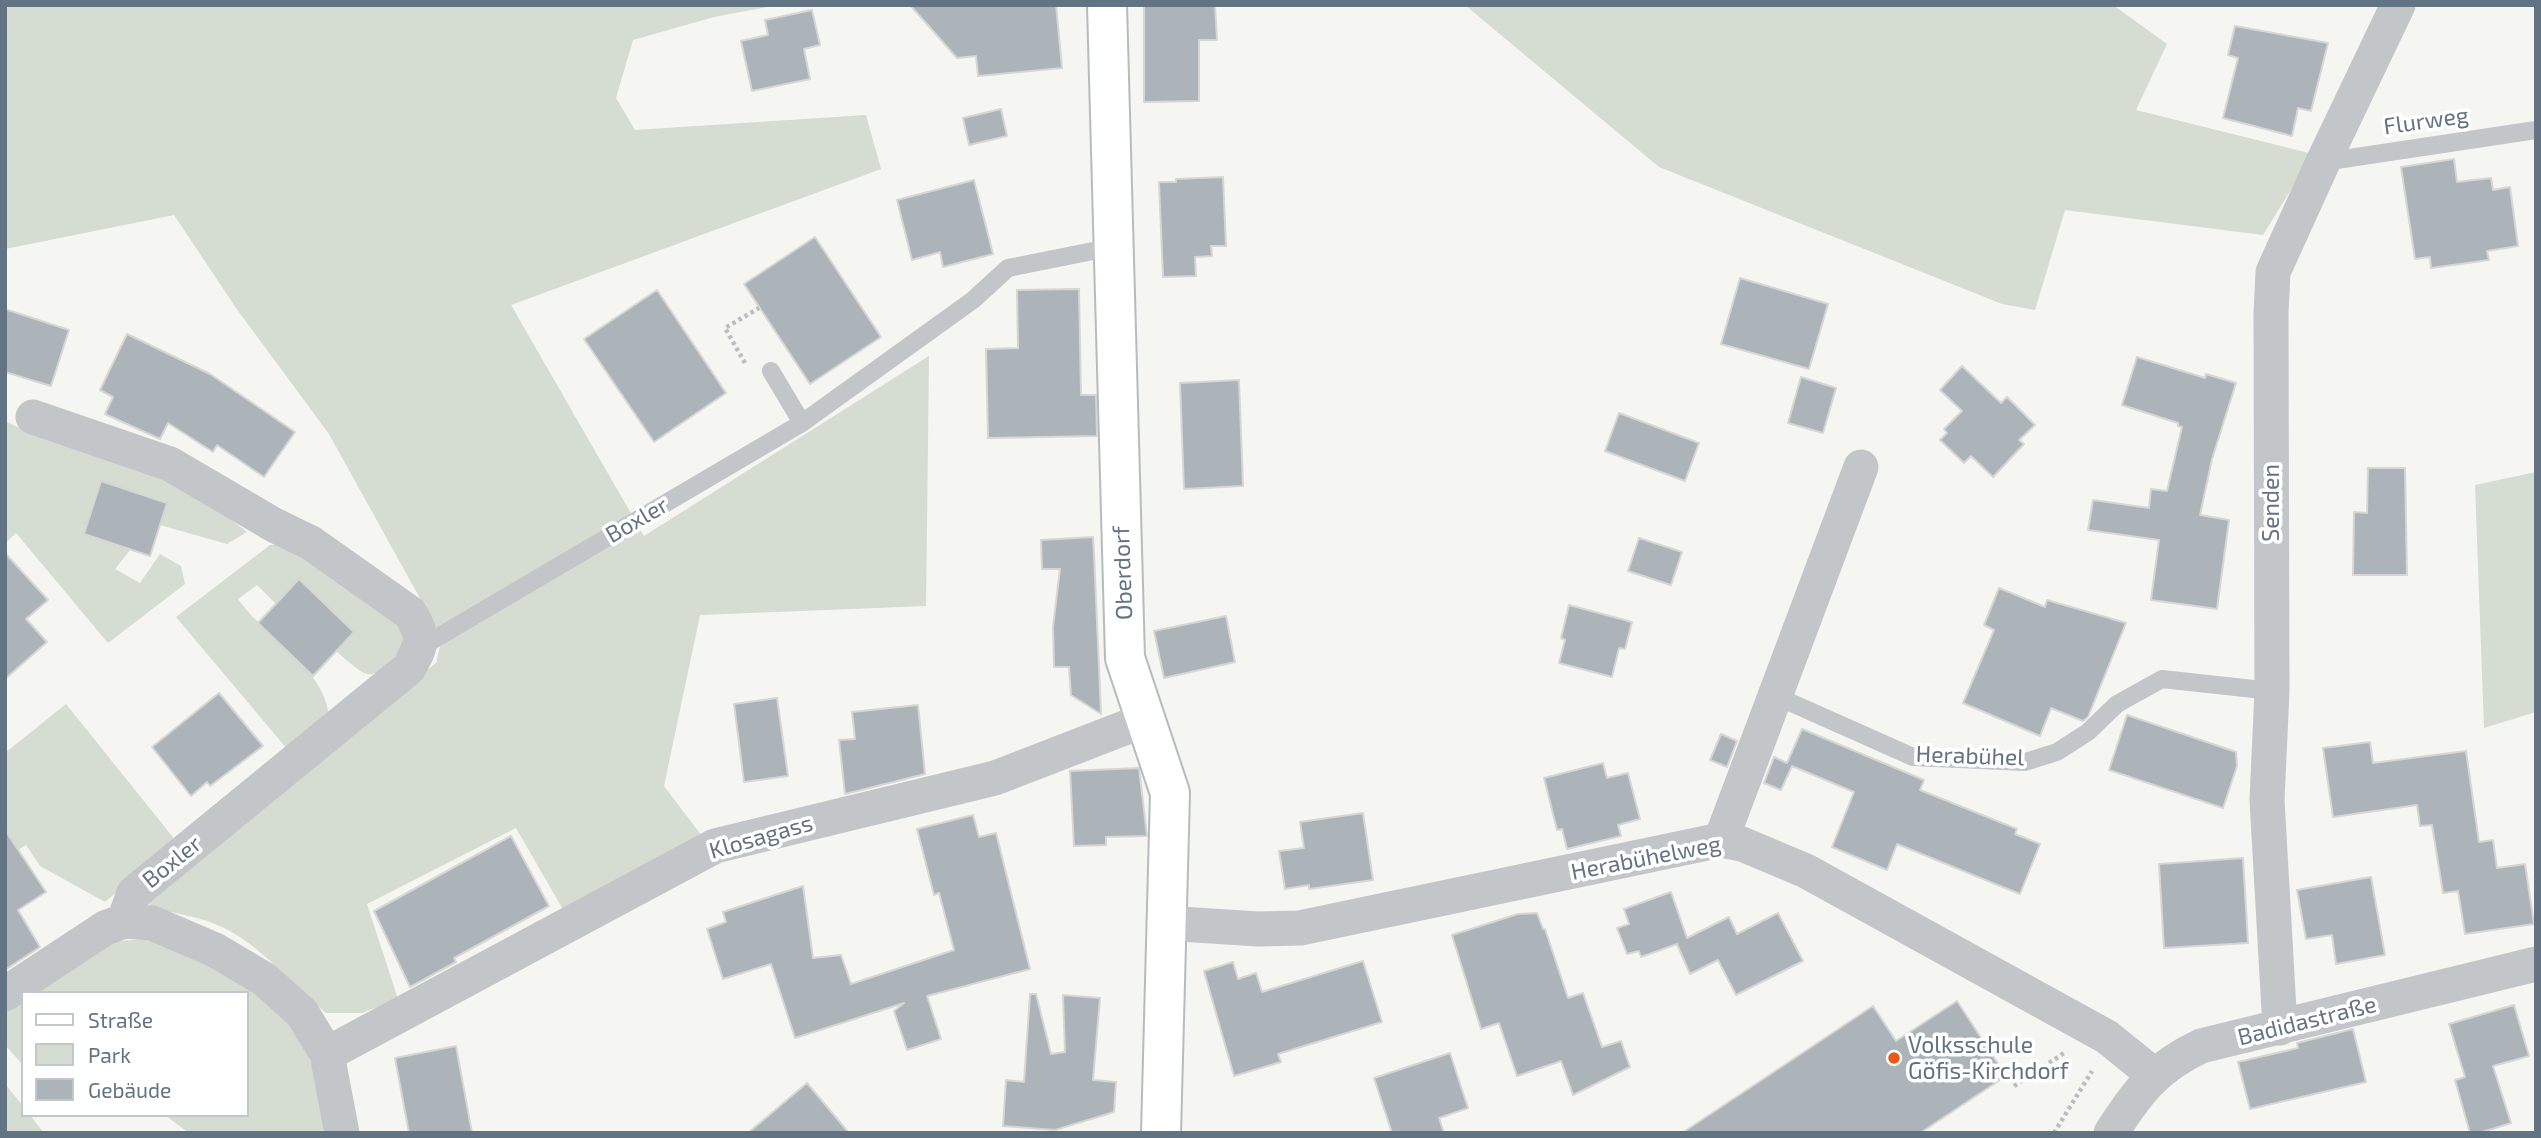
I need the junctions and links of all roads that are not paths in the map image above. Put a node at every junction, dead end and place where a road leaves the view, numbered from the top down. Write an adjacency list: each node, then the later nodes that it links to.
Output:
1 (1107, 5): 5 (main road, Oberdorf)
2 (2398, 5): 4 (street, Senden)
3 (2536, 130): 4 (lane, Flurweg)
4 (2323, 162): 11 (street, Senden)
5 (1113, 247): 8 (lane, Boxler); 13 (main road, Oberdorf)
6 (771, 371): 8 (lane)
7 (33, 417): 10 (street)
8 (802, 423): 10 (lane, Boxler)
9 (1861, 467): 12 (street)
10 (421, 647): 15 (street, Boxler)
11 (2272, 691): 12 (lane, Herabühel); 19 (street, Senden)
12 (1776, 696): 14 (street)
13 (1145, 720): 16 (main road, Oberdorf); 20 (street, Klosagass)
14 (1721, 840): 16 (street, Herabühelweg); 21 (street, Herabühelweg)
15 (124, 921): 18 (street); 20 (street)
16 (1165, 923): 23 (main road, Oberdorf)
17 (2536, 964): 19 (street, Badidastraße)
18 (5, 994)
19 (2280, 1028): 21 (street, Badidastraße)
20 (327, 1054): 22 (street)
21 (2154, 1075): 24 (street, Badidastraße)
22 (342, 1133)
23 (1161, 1133)
24 (2111, 1133)

